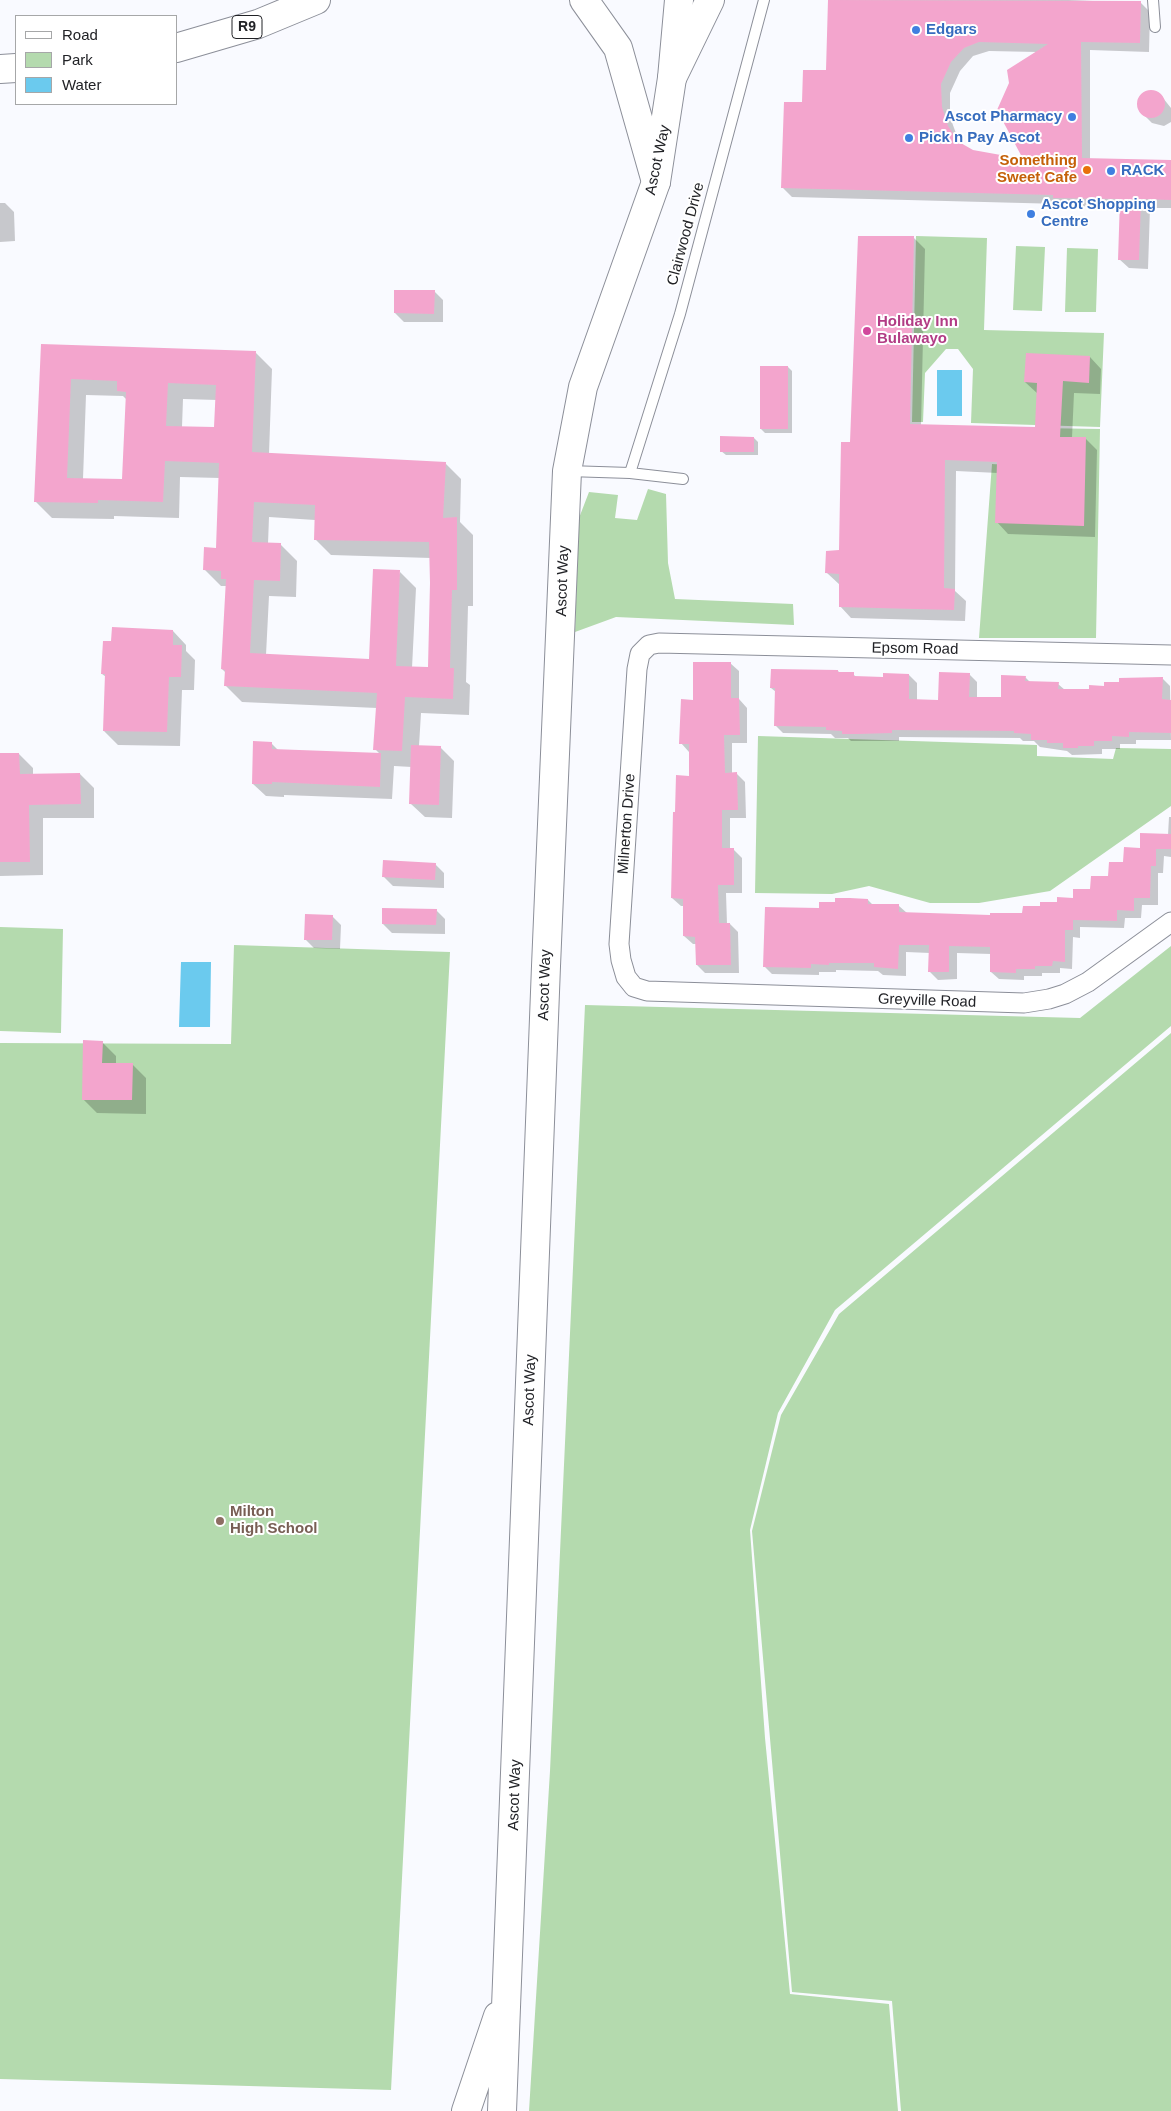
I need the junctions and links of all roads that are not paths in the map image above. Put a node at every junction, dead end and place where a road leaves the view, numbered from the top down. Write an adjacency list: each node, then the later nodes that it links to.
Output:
1 (316, 0): 8 (main road, R9)
2 (584, 0): 12 (main road)
3 (679, 0): 11 (main road, Ascot Way)
4 (710, 0): 11 (main road)
5 (764, 0): 14 (lane, Clairwood Drive)
6 (1153, 0): 7 (lane)
7 (1155, 27)
8 (178, 47)
9 (15, 68): 10 (main road)
10 (0, 69)
11 (672, 78): 12 (main road, Ascot Way)
12 (656, 182): 13 (main road, Ascot Way)
13 (567, 471): 14 (lane); 20 (main road, Ascot Way)
14 (630, 473): 15 (lane)
15 (683, 479)
16 (659, 643): 17 (street, Epsom Road); 19 (street, Milnerton Drive)
17 (1171, 655)
18 (1171, 922): 19 (street, Greyville Road)
19 (659, 993)
20 (508, 1986): 21 (main road); 22 (main road, Ascot Way)
21 (466, 2111)
22 (502, 2111)

